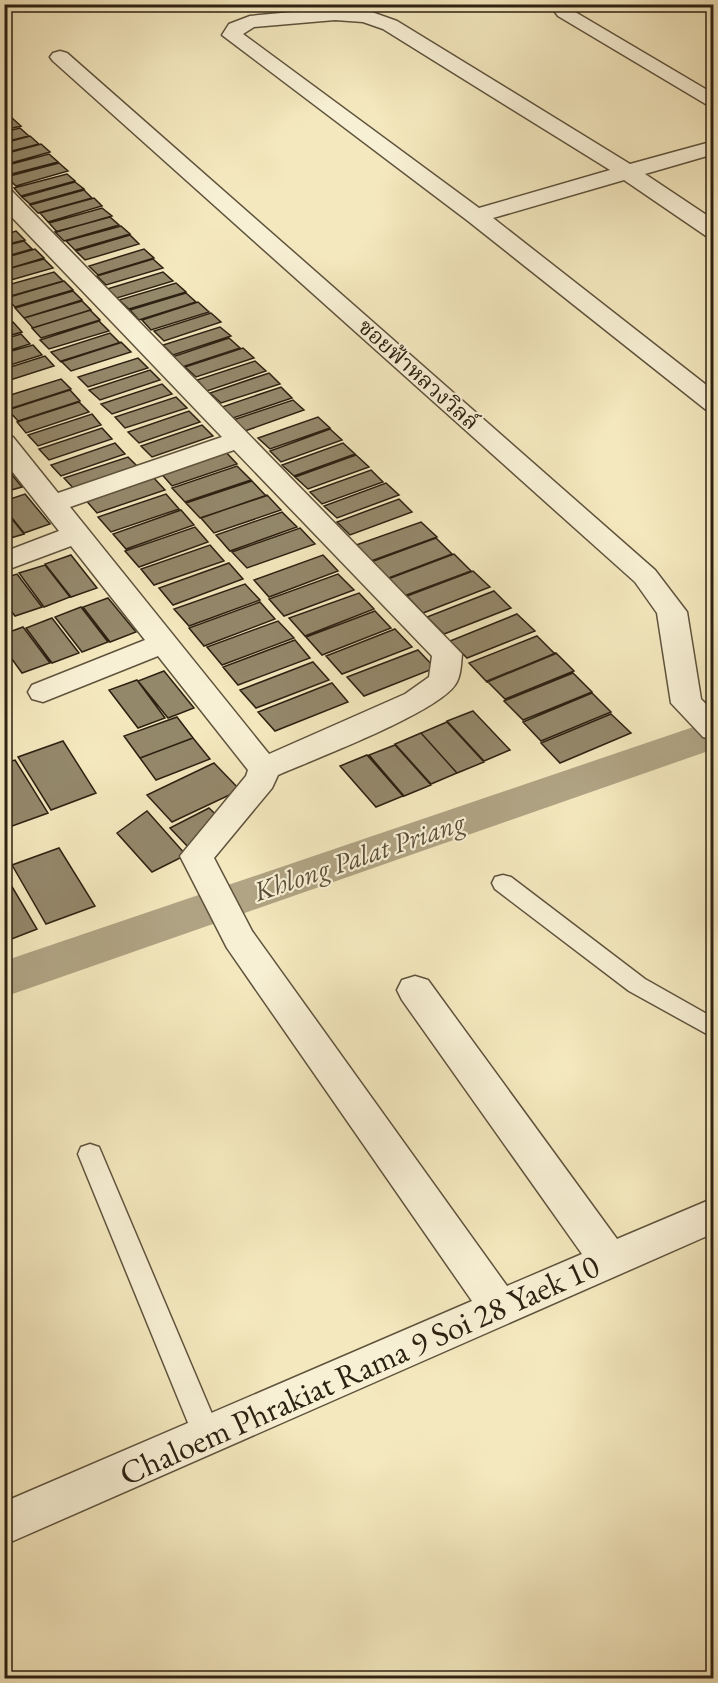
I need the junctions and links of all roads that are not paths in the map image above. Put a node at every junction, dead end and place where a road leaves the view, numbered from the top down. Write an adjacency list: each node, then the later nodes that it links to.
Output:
1 (709, 4): 2 (street)
2 (714, 7)
3 (565, 12): 5 (street)
4 (60, 57): 19 (street, ซอยฟ้าหลวงวิลล์)
5 (714, 103)
6 (714, 147): 7 (street)
7 (626, 171): 9 (street); 9 (street); 10 (street)
8 (4, 196): 12 (street)
9 (476, 216): 11 (street)
10 (714, 231)
11 (714, 404)
12 (240, 439): 14 (street); 20 (street)
13 (4, 443): 14 (street)
14 (53, 504): 15 (street)
15 (77, 534): 16 (street); 17 (street)
16 (4, 562)
17 (164, 643): 18 (street); 20 (street)
18 (43, 692)
19 (714, 730)
20 (264, 769): 27 (street)
21 (503, 883): 23 (lane)
22 (415, 990): 26 (street)
23 (714, 1029)
24 (90, 1154): 28 (lane)
25 (714, 1215): 26 (street, Chaloem Phrakiat Rama 9 Soi 28 Yaek 10)
26 (609, 1259): 27 (street, Chaloem Phrakiat Rama 9 Soi 28 Yaek 10)
27 (499, 1307): 28 (street, Chaloem Phrakiat Rama 9 Soi 28 Yaek 10)
28 (207, 1435): 29 (street, Chaloem Phrakiat Rama 9 Soi 28 Yaek 10)
29 (4, 1524)

